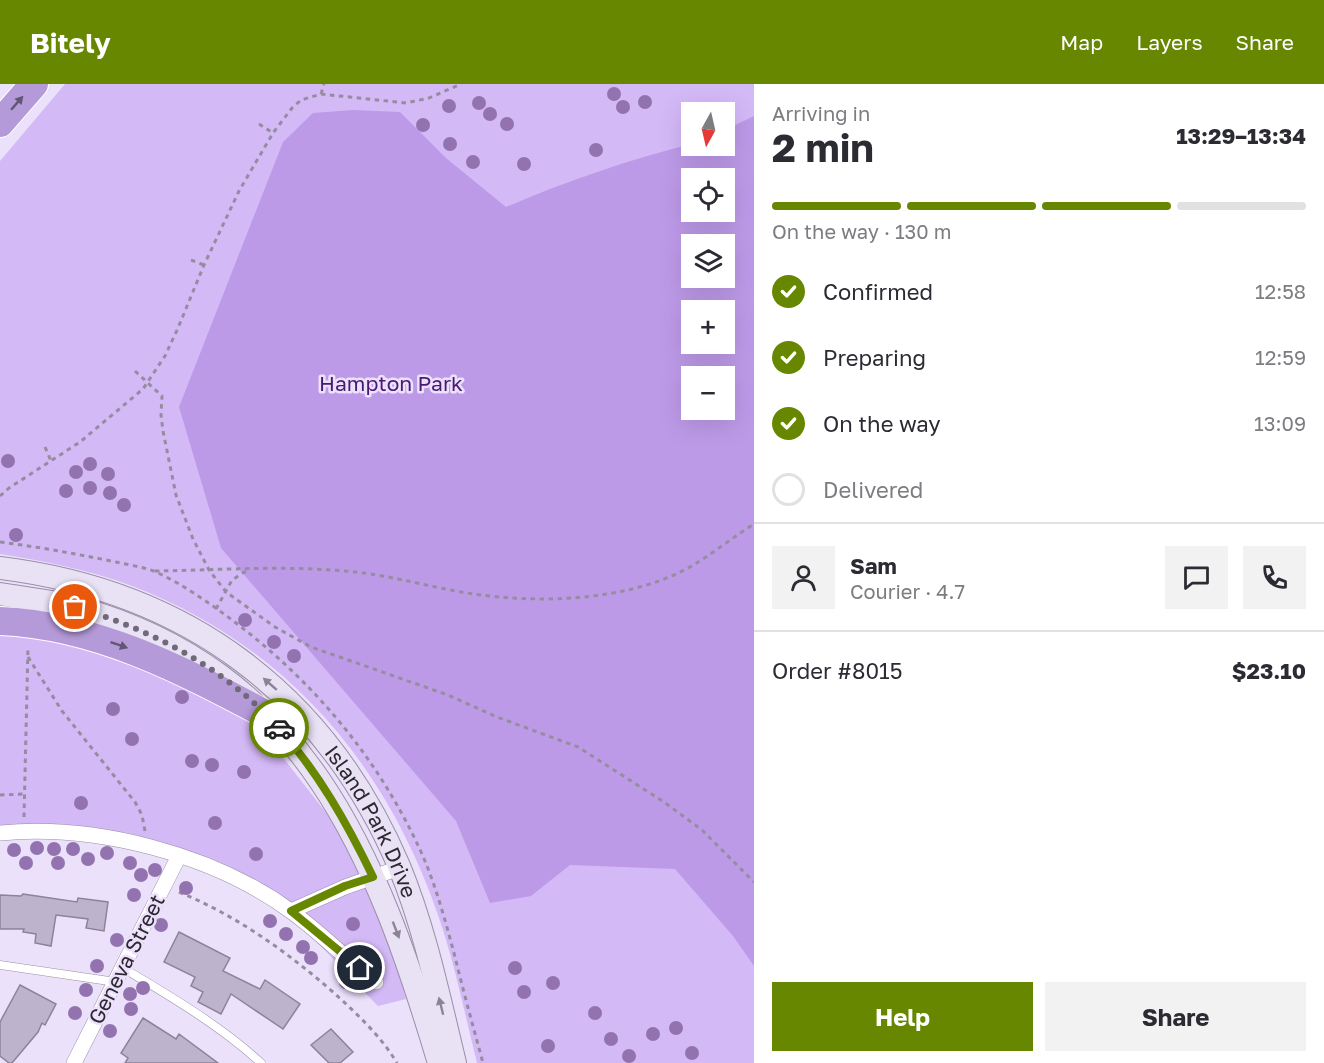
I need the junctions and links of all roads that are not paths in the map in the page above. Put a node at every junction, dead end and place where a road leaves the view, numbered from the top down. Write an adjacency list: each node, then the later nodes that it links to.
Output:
1 (34, 84): 2 (highway, one-way to 1)
2 (0, 123)
3 (0, 568): 9 (main road, Island Park Drive, one-way to 3)
4 (0, 594): 6 (main road, Island Park Drive)
5 (0, 621): 6 (highway, one-way to 6)
6 (267, 715): 10 (main road, Island Park Drive)
7 (0, 833): 8 (street)
8 (179, 856): 11 (street); 13 (street, Geneva Street)
9 (399, 868): 10 (street); 19 (main road, Island Park Drive, one-way to 9)
10 (373, 877): 11 (street); 18 (main road, Island Park Drive, one-way to 18)
11 (291, 911): 15 (street)
12 (0, 965): 14 (lane)
13 (123, 968): 14 (street, Geneva Street); 17 (lane)
14 (116, 982): 16 (street, Geneva Street)
15 (376, 982)
16 (74, 1063)
17 (261, 1063)
18 (439, 1063)
19 (455, 1063)

